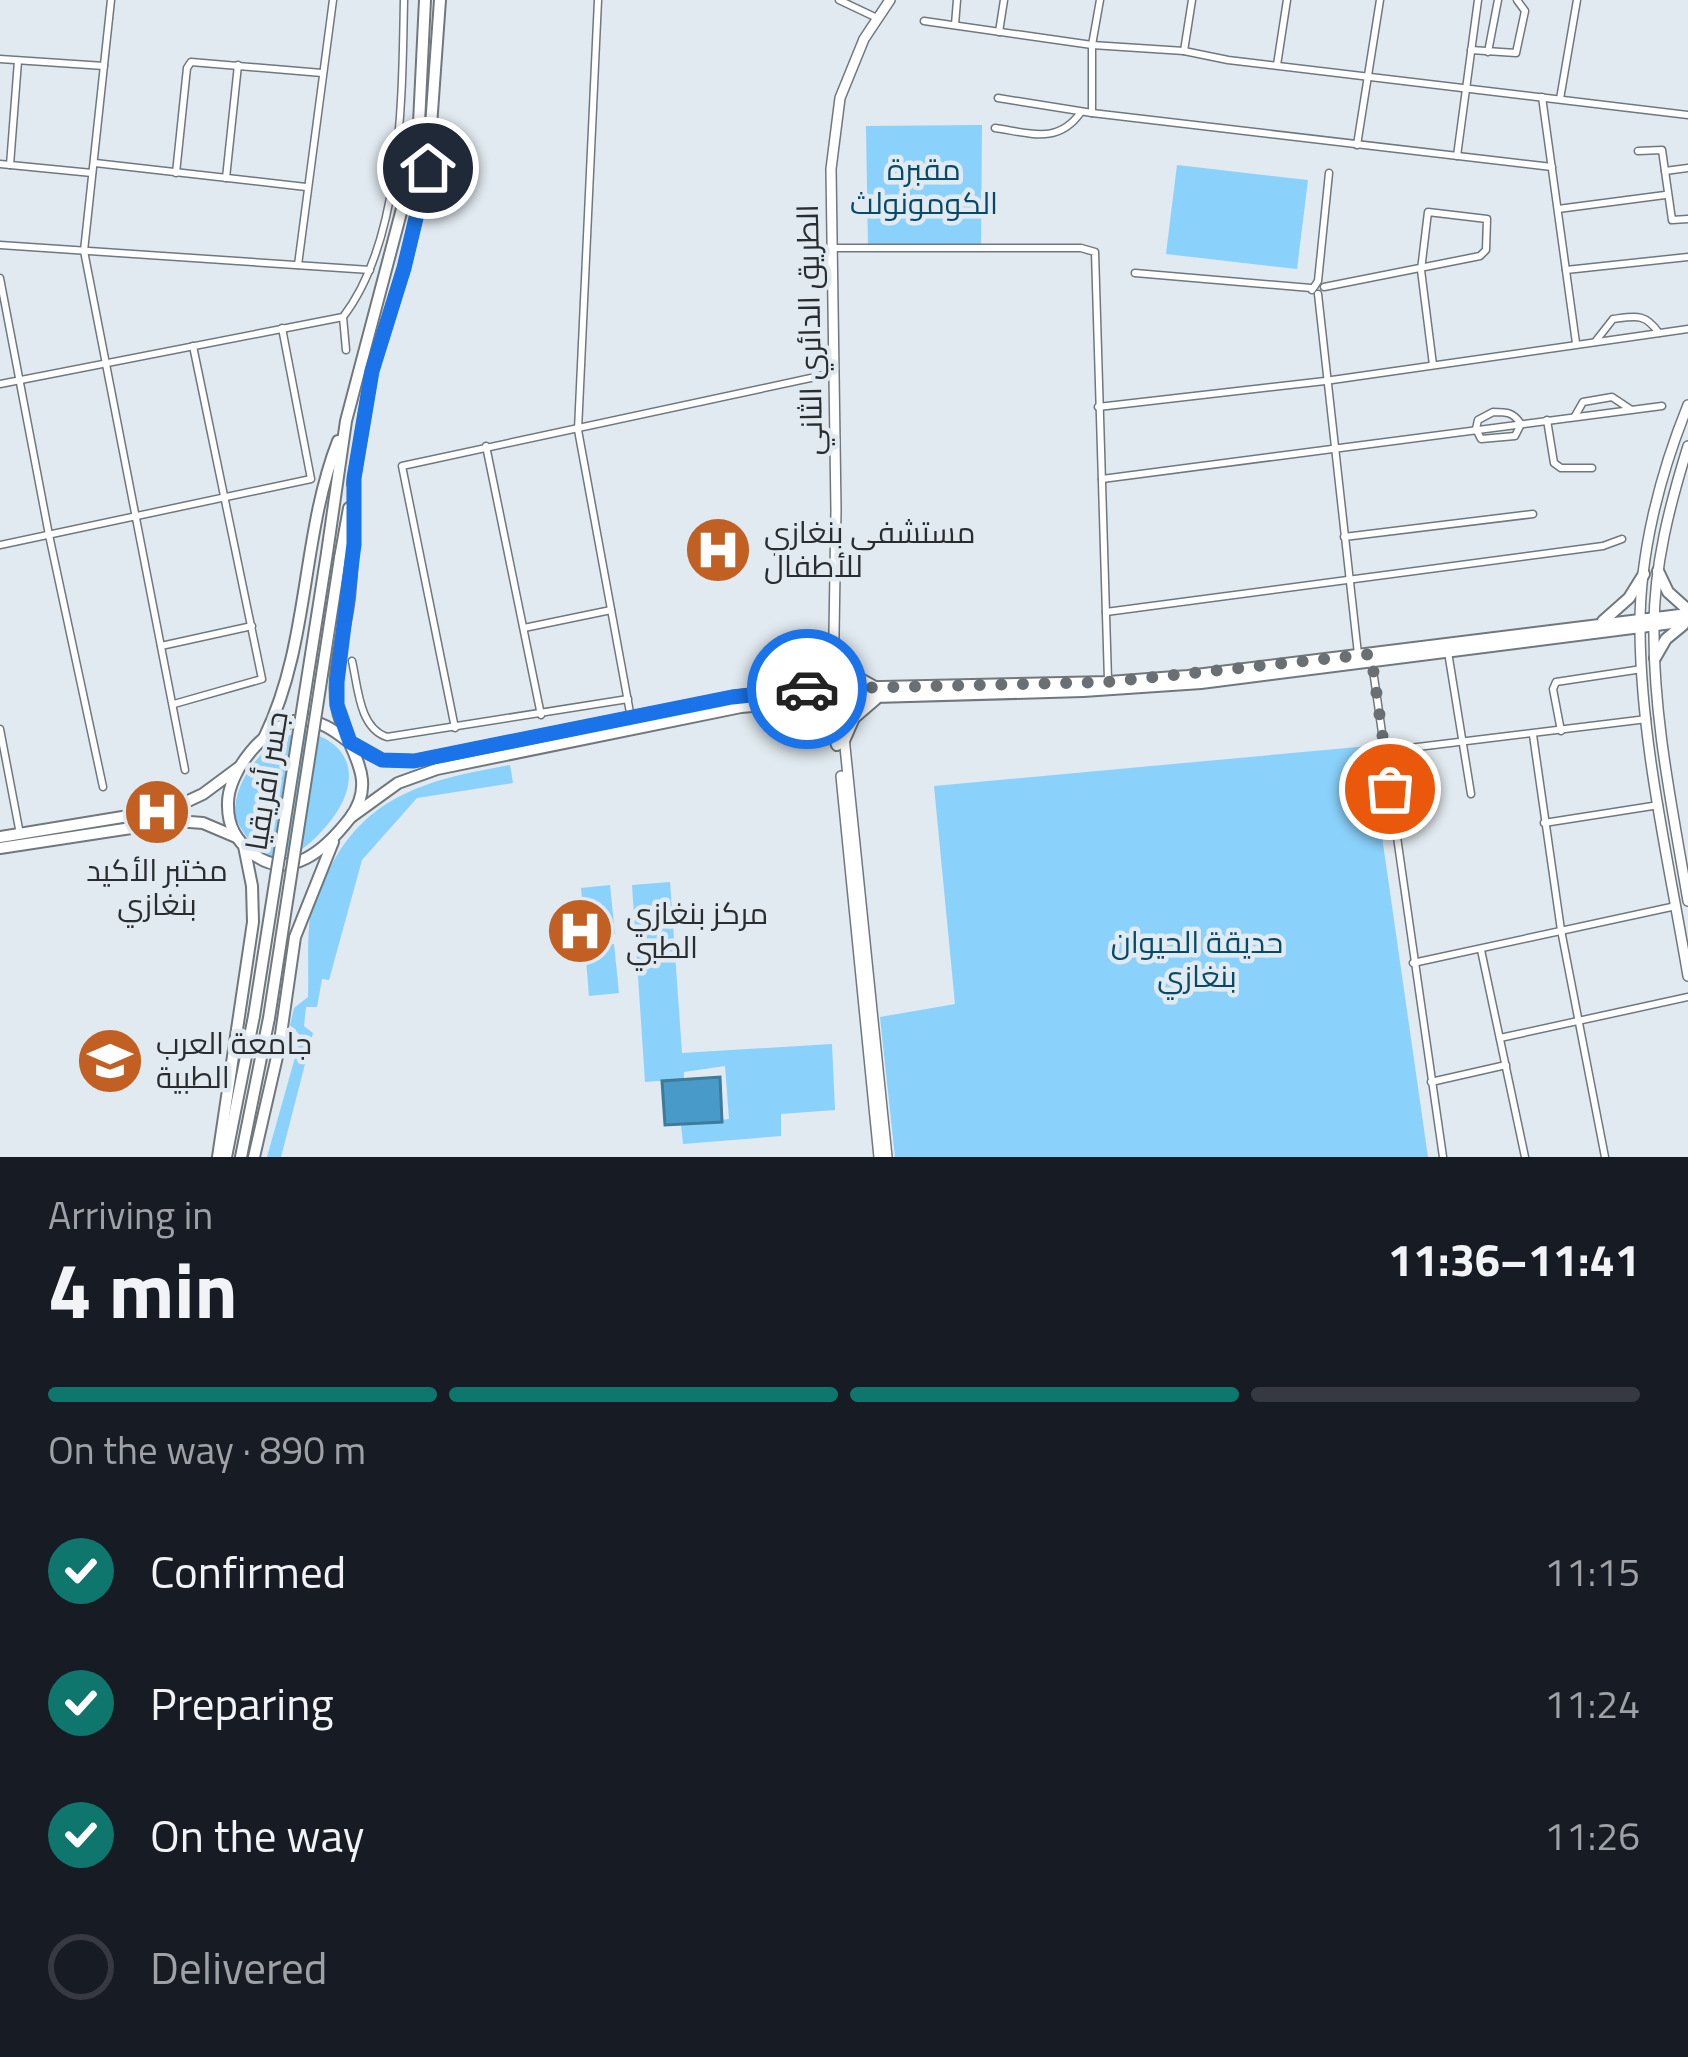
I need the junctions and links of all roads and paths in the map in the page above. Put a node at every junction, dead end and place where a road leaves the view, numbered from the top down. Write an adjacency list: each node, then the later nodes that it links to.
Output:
1 (111, 0): 29 (street)
2 (333, 0): 32 (street)
3 (404, 0): 64 (street)
4 (425, 0): 90 (highway)
5 (440, 0): 98 (highway)
6 (598, 0): 93 (street)
7 (839, 0): 19 (street)
8 (890, 0): 19 (main road, الطريق الدائري الثاني)
9 (957, 0): 21 (street)
10 (1004, 0): 22 (street)
11 (1100, 0): 23 (street)
12 (1192, 0): 25 (street)
13 (1287, 0): 31 (street)
14 (1380, 0): 33 (street)
15 (1478, 0): 24 (street)
16 (1498, 0): 26 (street)
17 (1517, 0): 26 (street)
18 (1577, 0): 37 (street)
19 (877, 18): 60 (main road, الطريق الدائري الثاني)
20 (924, 21): 21 (street)
21 (955, 26): 22 (street)
22 (999, 32): 23 (street)
23 (1092, 45): 25 (street); 39 (street)
24 (1470, 50): 26 (street); 34 (street)
25 (1184, 51): 31 (street)
26 (1488, 52)
27 (0, 59): 28 (street)
28 (18, 61): 29 (street); 47 (street)
29 (104, 65): 46 (street)
30 (238, 65): 32 (street); 51 (street); 54 (street)
31 (1277, 65): 33 (street)
32 (322, 73): 55 (street)
33 (1367, 77): 34 (street); 42 (street)
34 (1464, 88): 35 (street); 44 (street)
35 (1542, 97): 37 (street); 48 (street)
36 (998, 98): 38 (street)
37 (1560, 99): 40 (street)
38 (1081, 112): 39 (street); 41 (street)
39 (1092, 113): 42 (street)
40 (1688, 115)
41 (995, 128)
42 (1357, 145): 44 (street)
43 (1638, 151): 50 (street)
44 (1457, 156): 48 (street)
45 (0, 164): 47 (street)
46 (95, 164): 51 (street); 52 (street)
47 (10, 165): 52 (street)
48 (1552, 167): 57 (street)
49 (1688, 168): 50 (street)
50 (1664, 171): 56 (street)
51 (176, 172): 54 (street)
52 (94, 173): 61 (street)
53 (1329, 173): 69 (street)
54 (226, 178): 55 (street)
55 (308, 187): 63 (street)
56 (1666, 195): 57 (street); 58 (street)
57 (1558, 209): 66 (street)
58 (1688, 219)
59 (0, 245): 61 (street)
60 (833, 248): 80 (main road, الطريق الدائري الثاني); 86 (street)
61 (84, 251): 63 (street); 78 (street)
62 (1688, 257): 66 (street)
63 (298, 265): 64 (street)
64 (370, 270): 70 (street)
65 (1420, 270): 65 (street); 69 (street); 79 (street)
66 (1566, 270): 75 (street)
67 (1135, 273): 69 (street)
68 (0, 278): 81 (street)
69 (1318, 287): 82 (street)
70 (344, 317): 71 (street); 77 (street)
71 (283, 328): 76 (street); 102 (street)
72 (1688, 329): 73 (street)
73 (1659, 333): 74 (street); 74 (street)
74 (1595, 342): 75 (street)
75 (1576, 344): 79 (street)
76 (194, 346): 78 (street); 102 (street)
77 (346, 350)
78 (104, 363): 81 (street); 104 (street)
79 (1433, 365): 82 (street)
80 (834, 373): 93 (street); 121 (main road, الطريق الدائري الثاني)
81 (20, 380): 83 (street); 105 (street)
82 (1325, 381): 86 (street); 96 (street)
83 (0, 384)
84 (1688, 405): 110 (main road)
85 (1662, 406): 87 (street)
86 (1098, 407): 99 (street)
87 (1630, 409): 88 (street); 88 (street)
88 (1575, 416): 89 (street)
89 (1547, 420): 91 (street); 97 (street)
90 (346, 421): 140 (highway); 167 (highway, جسر أفريقيا, bridge)
91 (1521, 424): 92 (street); 92 (street); 92 (street)
92 (1476, 429): 96 (street)
93 (578, 430): 94 (street); 112 (street)
94 (486, 446): 118 (street); 136 (street)
95 (1688, 446): 100 (main road)
96 (1333, 448): 99 (street); 106 (street)
97 (1592, 468)
98 (354, 478): 142 (highway); 168 (highway, جسر أفريقيا, bridge)
99 (1102, 479): 113 (street)
100 (1676, 487): 101 (street); 109 (main road)
101 (1688, 492)
102 (224, 497): 104 (street); 117 (street)
103 (1533, 514): 106 (street)
104 (135, 516): 105 (street); 119 (street)
105 (49, 535): 108 (street); 147 (street)
106 (1344, 537): 111 (street)
107 (1622, 538): 111 (street)
108 (0, 545)
109 (1658, 571): 114 (highway); 115 (main road)
110 (1644, 574): 115 (main road); 116 (highway)
111 (1349, 579): 113 (street); 123 (street)
112 (611, 610): 118 (street); 130 (street)
113 (1106, 612): 126 (street)
114 (1688, 617): 115 (highway); 122 (highway)
115 (1647, 622): 116 (highway); 120 (highway); 122 (main road); 125 (main road)
116 (1597, 624): 123 (highway)
117 (252, 626): 119 (street); 131 (street)
118 (524, 628): 133 (street)
119 (161, 646): 131 (street)
120 (1448, 652): 123 (highway); 141 (street)
121 (836, 653): 127 (highway); 128 (highway); 129 (main road, الطريق الدائري الثاني)
122 (1655, 658): 157 (main road)
123 (1365, 659): 126 (highway); 128 (highway); 144 (street)
124 (352, 662): 136 (street)
125 (1642, 669): 135 (main road); 137 (street)
126 (1108, 682): 128 (highway)
127 (790, 689): 129 (highway); 134 (highway)
128 (880, 692): 129 (highway); 143 (highway)
129 (836, 693): 132 (highway); 143 (main road)
130 (628, 699): 133 (street); 134 (street)
131 (173, 704): 146 (street)
132 (777, 704): 143 (highway); 150 (highway)
133 (541, 715): 136 (street)
134 (632, 718): 142 (highway)
135 (1647, 719): 137 (street); 149 (main road)
136 (455, 728)
137 (1562, 731): 139 (street)
138 (0, 733): 153 (street)
139 (1533, 735): 141 (street); 151 (street)
140 (263, 741): 142 (highway); 145 (highway)
141 (1462, 741): 144 (street); 148 (street)
142 (351, 744): 150 (highway)
143 (840, 744): 170 (main road)
144 (1385, 751): 160 (street)
145 (241, 766): 153 (highway); 155 (highway)
146 (185, 770)
147 (104, 787)
148 (1471, 794)
149 (1660, 805): 151 (street); 157 (main road)
150 (351, 817): 152 (highway)
151 (1544, 823): 158 (street)
152 (339, 830): 155 (highway); 169 (highway)
153 (20, 833): 154 (highway)
154 (0, 837)
155 (240, 842): 156 (highway); 167 (highway)
156 (0, 848)
157 (1682, 903): 158 (street); 161 (main road)
158 (1561, 930): 159 (street); 163 (street)
159 (1480, 950): 160 (street); 164 (street)
160 (1413, 963): 166 (street)
161 (1688, 976)
162 (1688, 997): 163 (street)
163 (1578, 1020): 164 (street); 173 (street)
164 (1500, 1038): 165 (street)
165 (1505, 1065): 166 (street); 172 (street)
166 (1431, 1082): 171 (street)
167 (222, 1157)
168 (242, 1157)
169 (254, 1157)
170 (883, 1157)
171 (1443, 1157)
172 (1525, 1157)
173 (1605, 1157)

